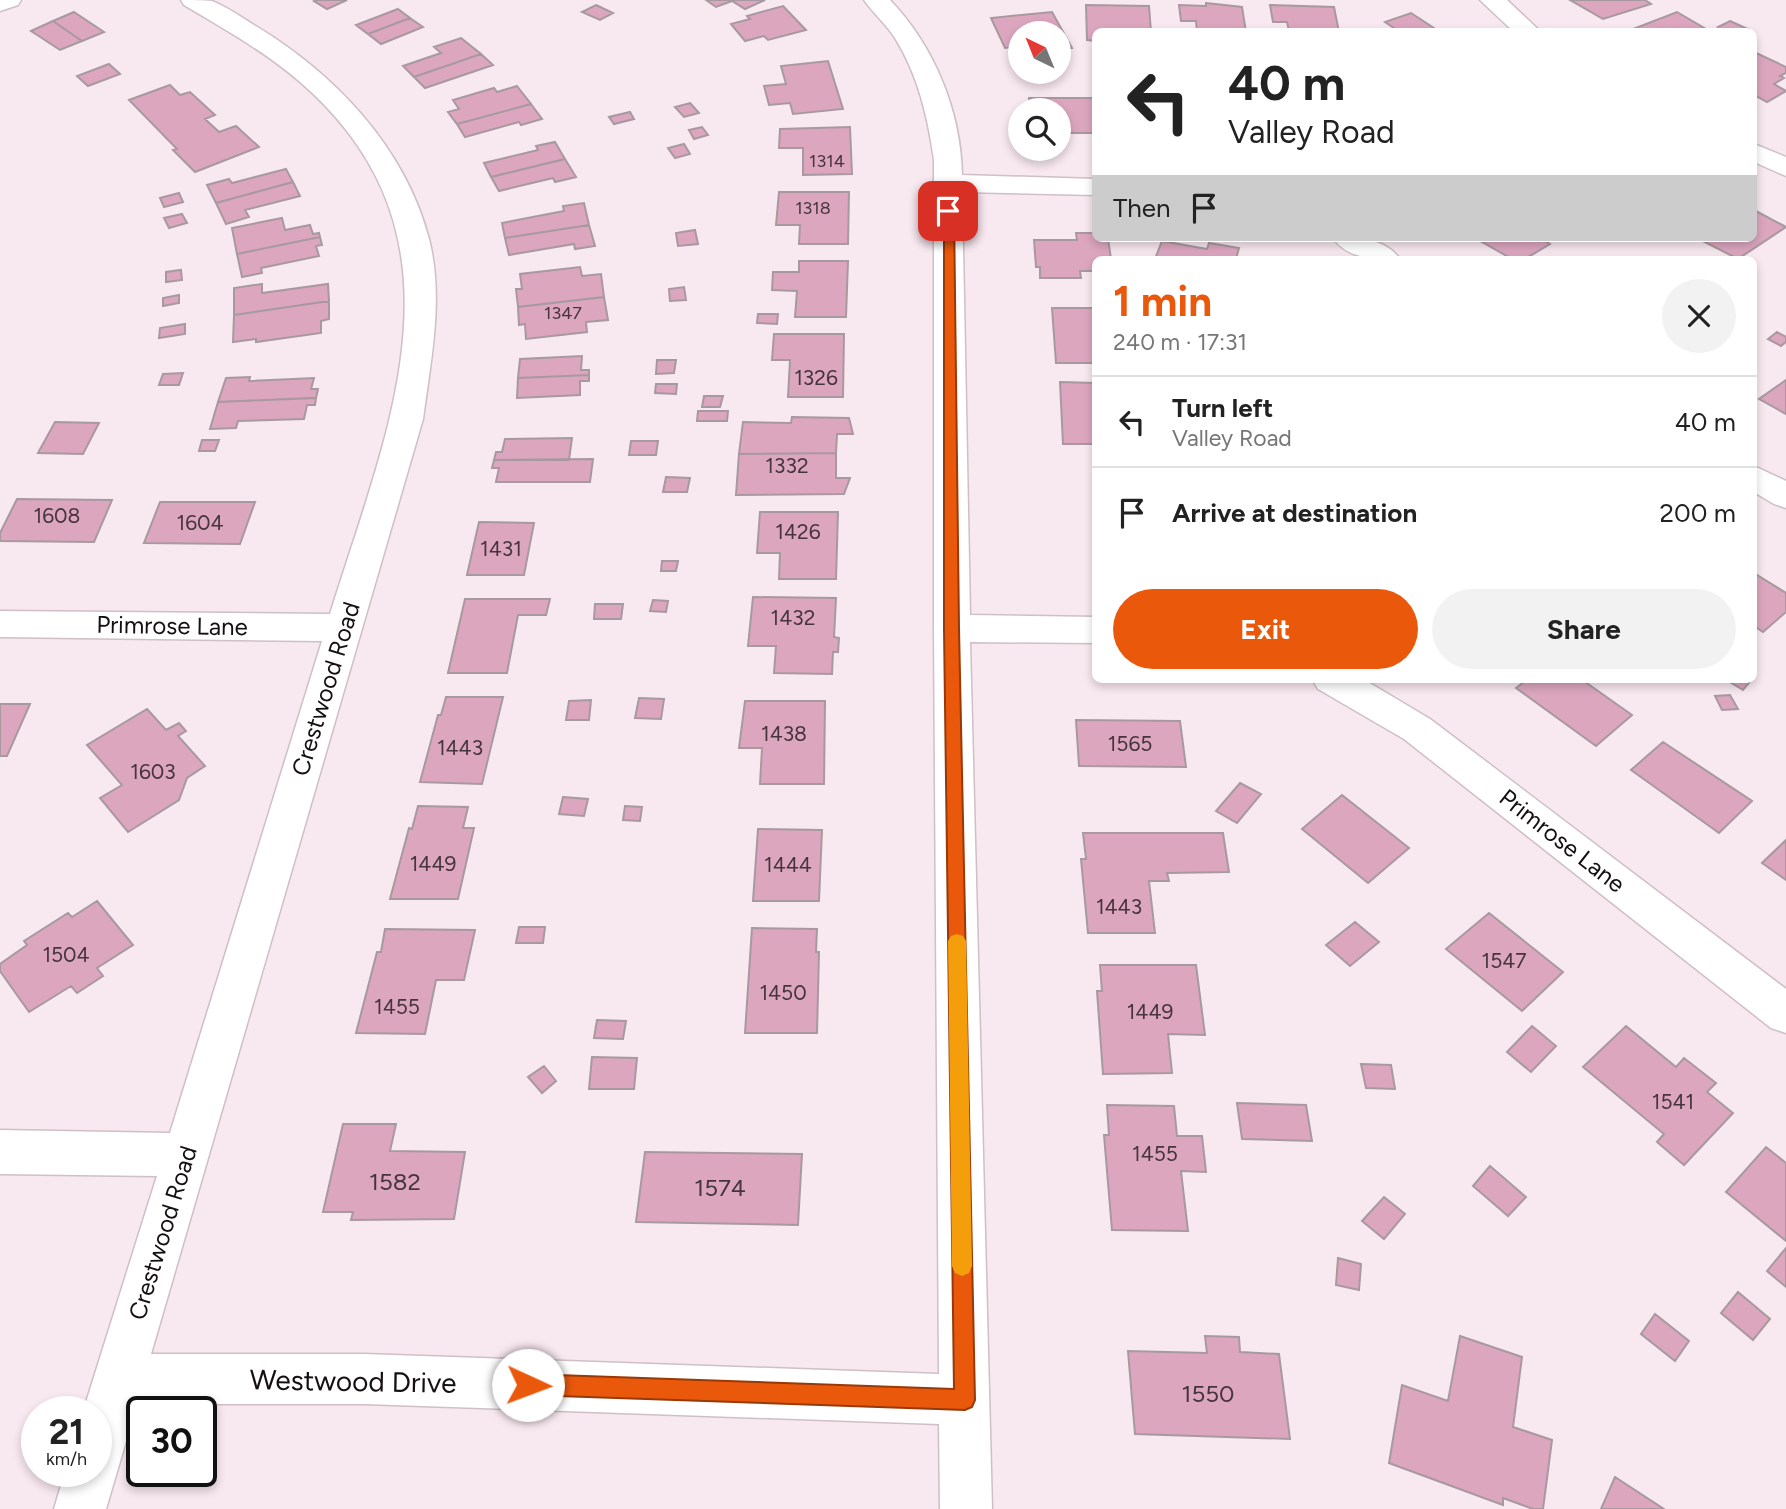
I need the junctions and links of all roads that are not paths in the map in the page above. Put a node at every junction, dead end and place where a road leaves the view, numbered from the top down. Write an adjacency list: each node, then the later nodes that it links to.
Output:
1 (9, 0): 5 (street)
2 (193, 0): 16 (street, Crestwood Road)
3 (1492, 0): 6 (street)
4 (882, 1): 9 (street)
5 (0, 4)
6 (1525, 28)
7 (1757, 154): 8 (street)
8 (1786, 168)
9 (948, 183): 10 (street); 17 (street)
10 (1092, 187)
11 (1354, 242): 12 (street)
12 (1380, 256)
13 (1757, 479): 14 (street)
14 (1786, 496)
15 (0, 624): 16 (street, Primrose Lane)
16 (345, 628): 22 (street, Crestwood Road)
17 (951, 628): 18 (street); 24 (street)
18 (1092, 630)
19 (1338, 683): 20 (street, Primrose Lane)
20 (1786, 1014)
21 (0, 1153): 22 (street)
22 (187, 1155): 23 (street, Crestwood Road)
23 (119, 1379): 24 (street, Westwood Drive); 25 (street, Crestwood Road)
24 (965, 1400): 28 (street)
25 (112, 1402)
26 (87, 1487): 27 (street)
27 (80, 1509)
28 (966, 1509)

